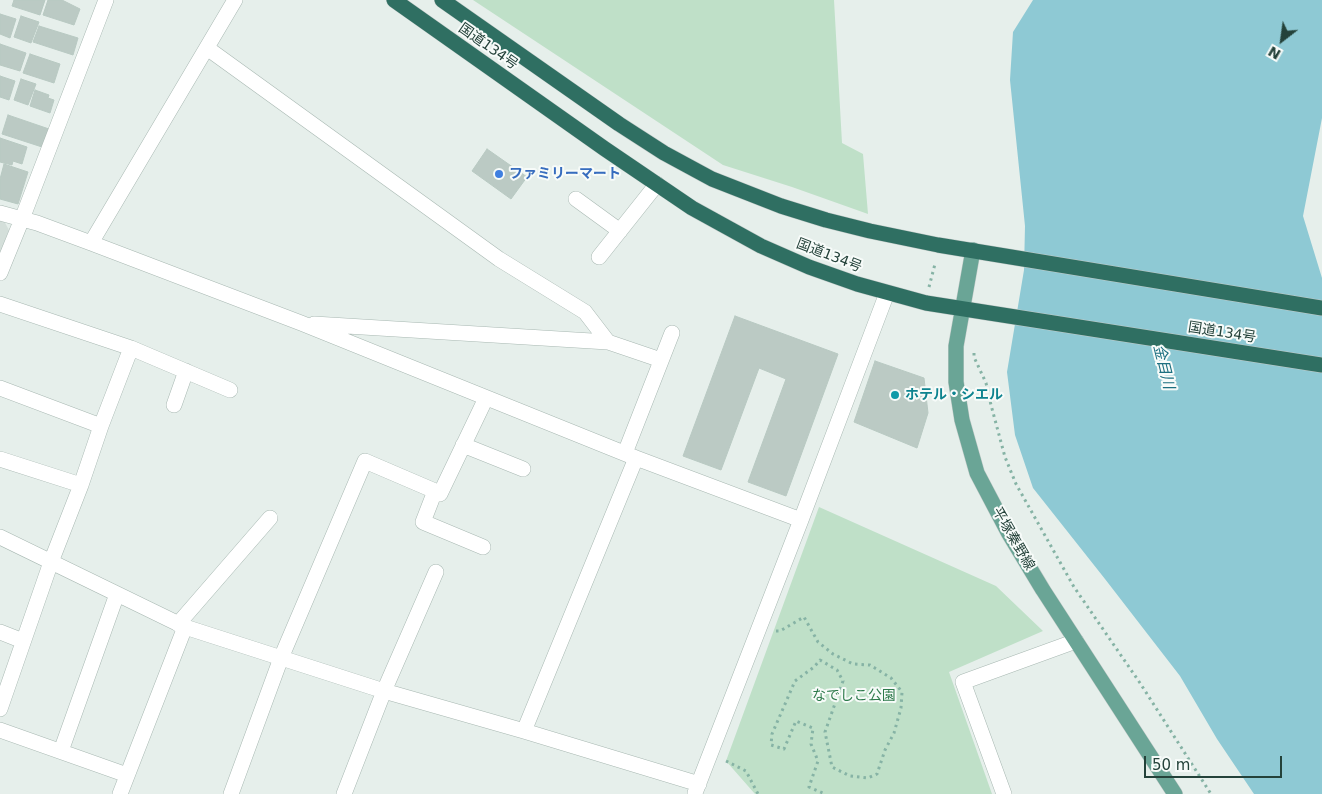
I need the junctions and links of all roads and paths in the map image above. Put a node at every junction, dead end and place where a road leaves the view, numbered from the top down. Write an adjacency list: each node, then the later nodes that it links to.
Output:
1 (106, 0): 9 (street)
2 (235, 0): 5 (street)
3 (394, 0): 6 (highway, 国道134号)
4 (442, 0): 12 (highway, 国道134号)
5 (207, 48): 11 (street); 23 (street)
6 (657, 184): 10 (street); 17 (highway, 国道134号)
7 (576, 199): 10 (street)
8 (0, 213): 9 (street)
9 (22, 219): 11 (street); 15 (street)
10 (620, 231): 13 (street)
11 (91, 243): 21 (street)
12 (973, 250): 19 (highway, 国道134号); 20 (main road, 平塚秦野線)
13 (599, 257)
14 (935, 264): 16 (path)
15 (0, 274)
16 (929, 290)
17 (887, 293): 20 (highway, 国道134号); 41 (street)
18 (0, 304): 24 (street)
19 (1322, 308)
20 (962, 309): 27 (highway, 国道134号); 51 (main road, 平塚秦野線)
21 (301, 323): 23 (street); 31 (street)
22 (672, 333): 26 (street)
23 (608, 342): 26 (street)
24 (131, 348): 28 (street); 33 (street)
25 (974, 350): 68 (path)
26 (661, 360): 35 (street)
27 (1322, 365)
28 (186, 371): 30 (street); 32 (street)
29 (0, 388): 33 (street)
30 (230, 390)
31 (486, 398): 34 (street); 35 (street)
32 (174, 405)
33 (101, 426): 38 (street)
34 (463, 445): 37 (street); 39 (street)
35 (630, 455): 41 (street); 56 (street)
36 (0, 459): 38 (street)
37 (523, 469)
38 (81, 485): 44 (street)
39 (434, 491): 43 (street); 52 (street)
40 (270, 518): 47 (street)
41 (801, 520): 60 (street)
42 (0, 538): 44 (street)
43 (483, 547)
44 (51, 562): 46 (street); 50 (street)
45 (436, 572): 53 (street)
46 (117, 594): 47 (street); 57 (street)
47 (181, 625): 52 (street); 59 (street)
48 (769, 631): 65 (path)
49 (0, 632): 50 (street)
50 (23, 640): 54 (street)
51 (1076, 641): 66 (street); 67 (main road, 平塚秦野線)
52 (281, 658): 53 (street); 62 (street)
53 (384, 691): 56 (street); 63 (street)
54 (2, 699)
55 (0, 730): 57 (street)
56 (524, 731): 60 (street)
57 (61, 751): 59 (street)
58 (726, 761): 64 (path)
59 (127, 775): 61 (street)
60 (697, 789)
61 (120, 794)
62 (231, 794)
63 (344, 794)
64 (758, 794)
65 (825, 794)
66 (1004, 794)
67 (1175, 794)
68 (1211, 794)

